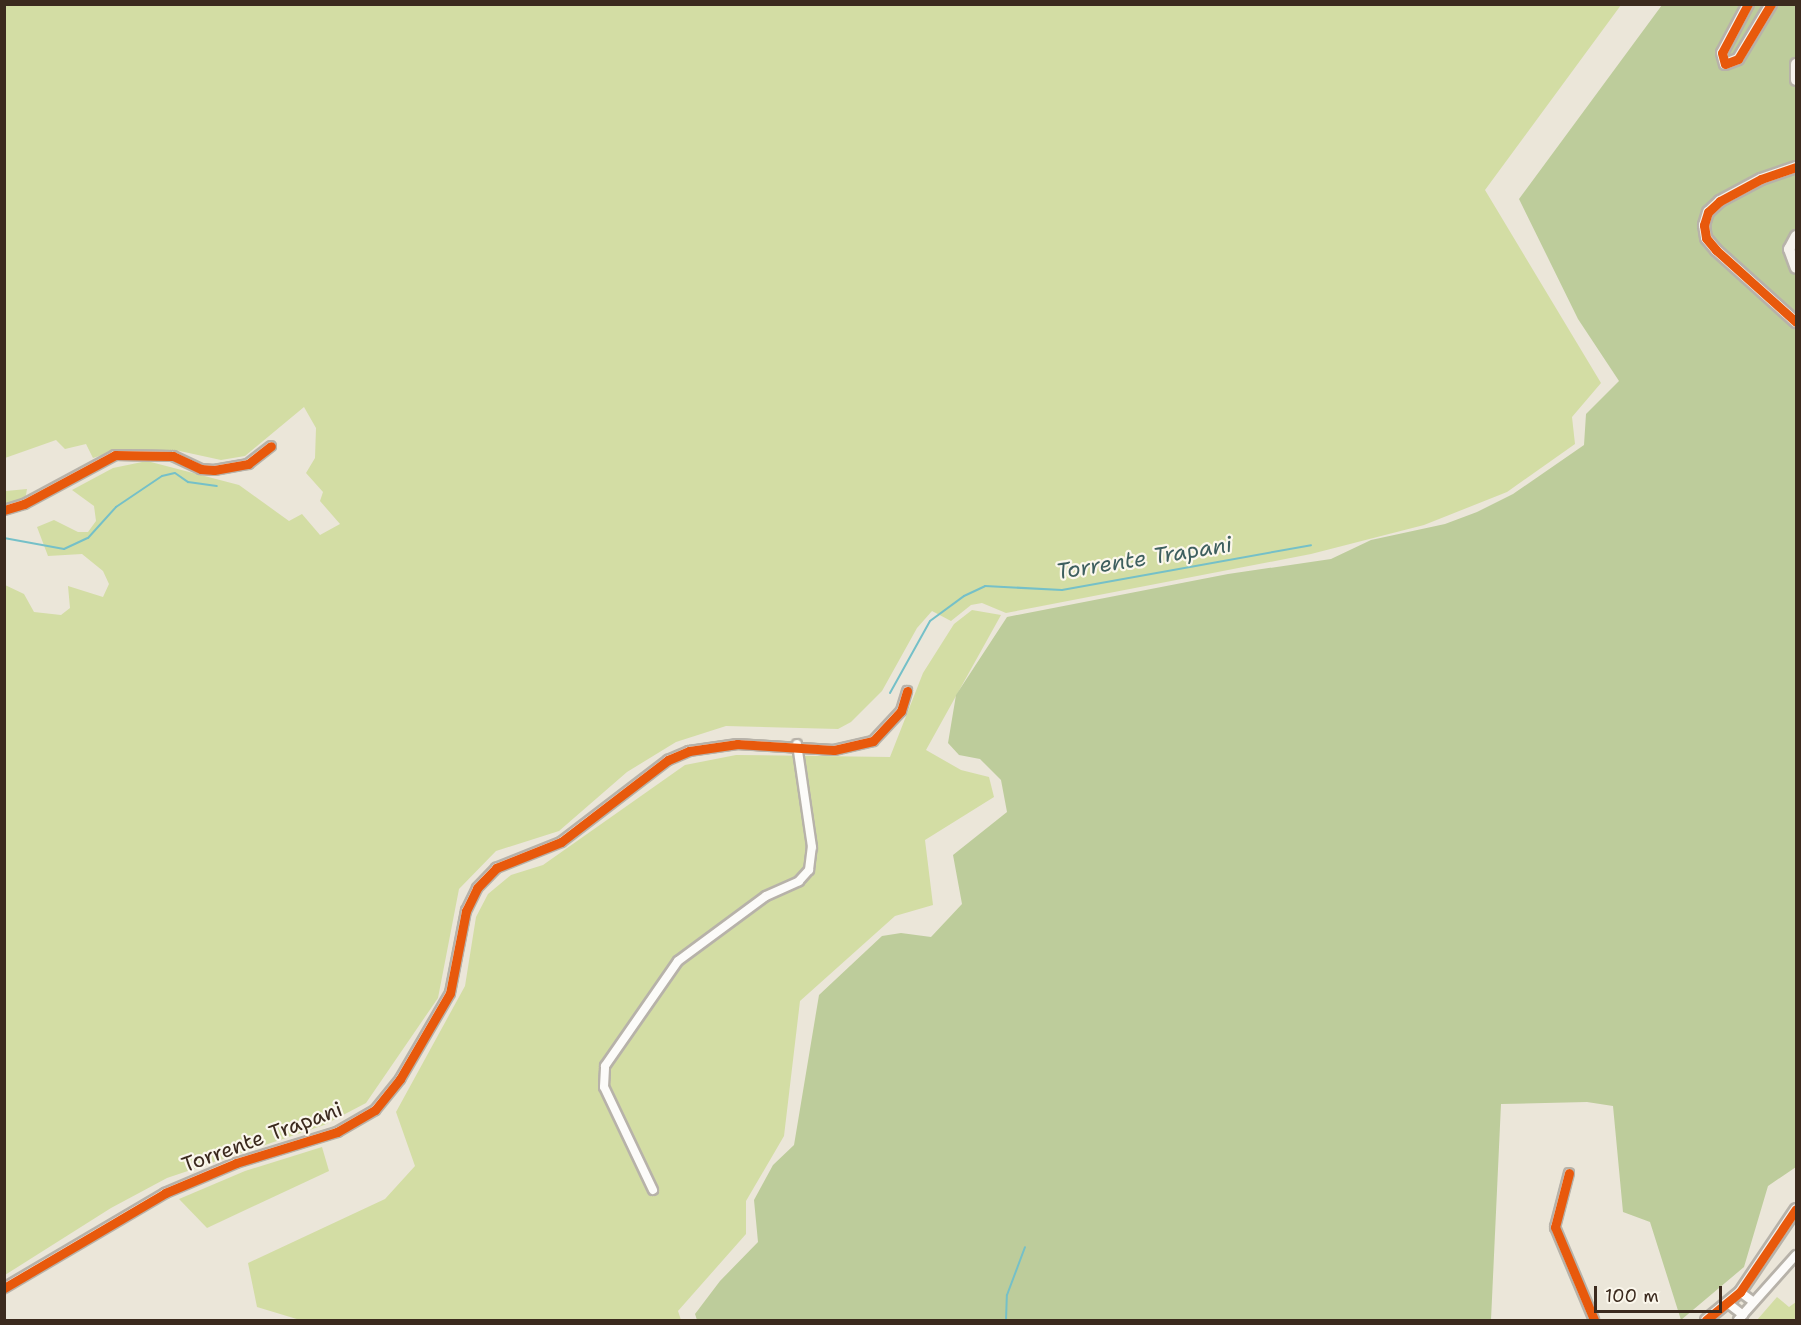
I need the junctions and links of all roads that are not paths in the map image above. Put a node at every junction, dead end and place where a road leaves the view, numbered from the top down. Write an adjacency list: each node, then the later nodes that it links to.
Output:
1 (1748, 4): 2 (main road)
2 (1771, 4)
3 (1797, 64): 4 (main road)
4 (1797, 80)
5 (1797, 167): 8 (main road)
6 (1797, 236): 7 (main road)
7 (1797, 268)
8 (1797, 322)
9 (271, 446): 10 (street)
10 (4, 510)
11 (907, 692): 12 (street)
12 (797, 746): 14 (street); 17 (street)
13 (1569, 1173): 22 (street)
14 (653, 1190)
15 (1797, 1209): 18 (main road)
16 (1797, 1255): 19 (street)
17 (4, 1286)
18 (1740, 1293): 19 (street); 20 (main road)
19 (1754, 1302): 21 (street)
20 (1729, 1304): 21 (street); 23 (main road)
21 (1741, 1318)
22 (1594, 1320)
23 (1706, 1320)

